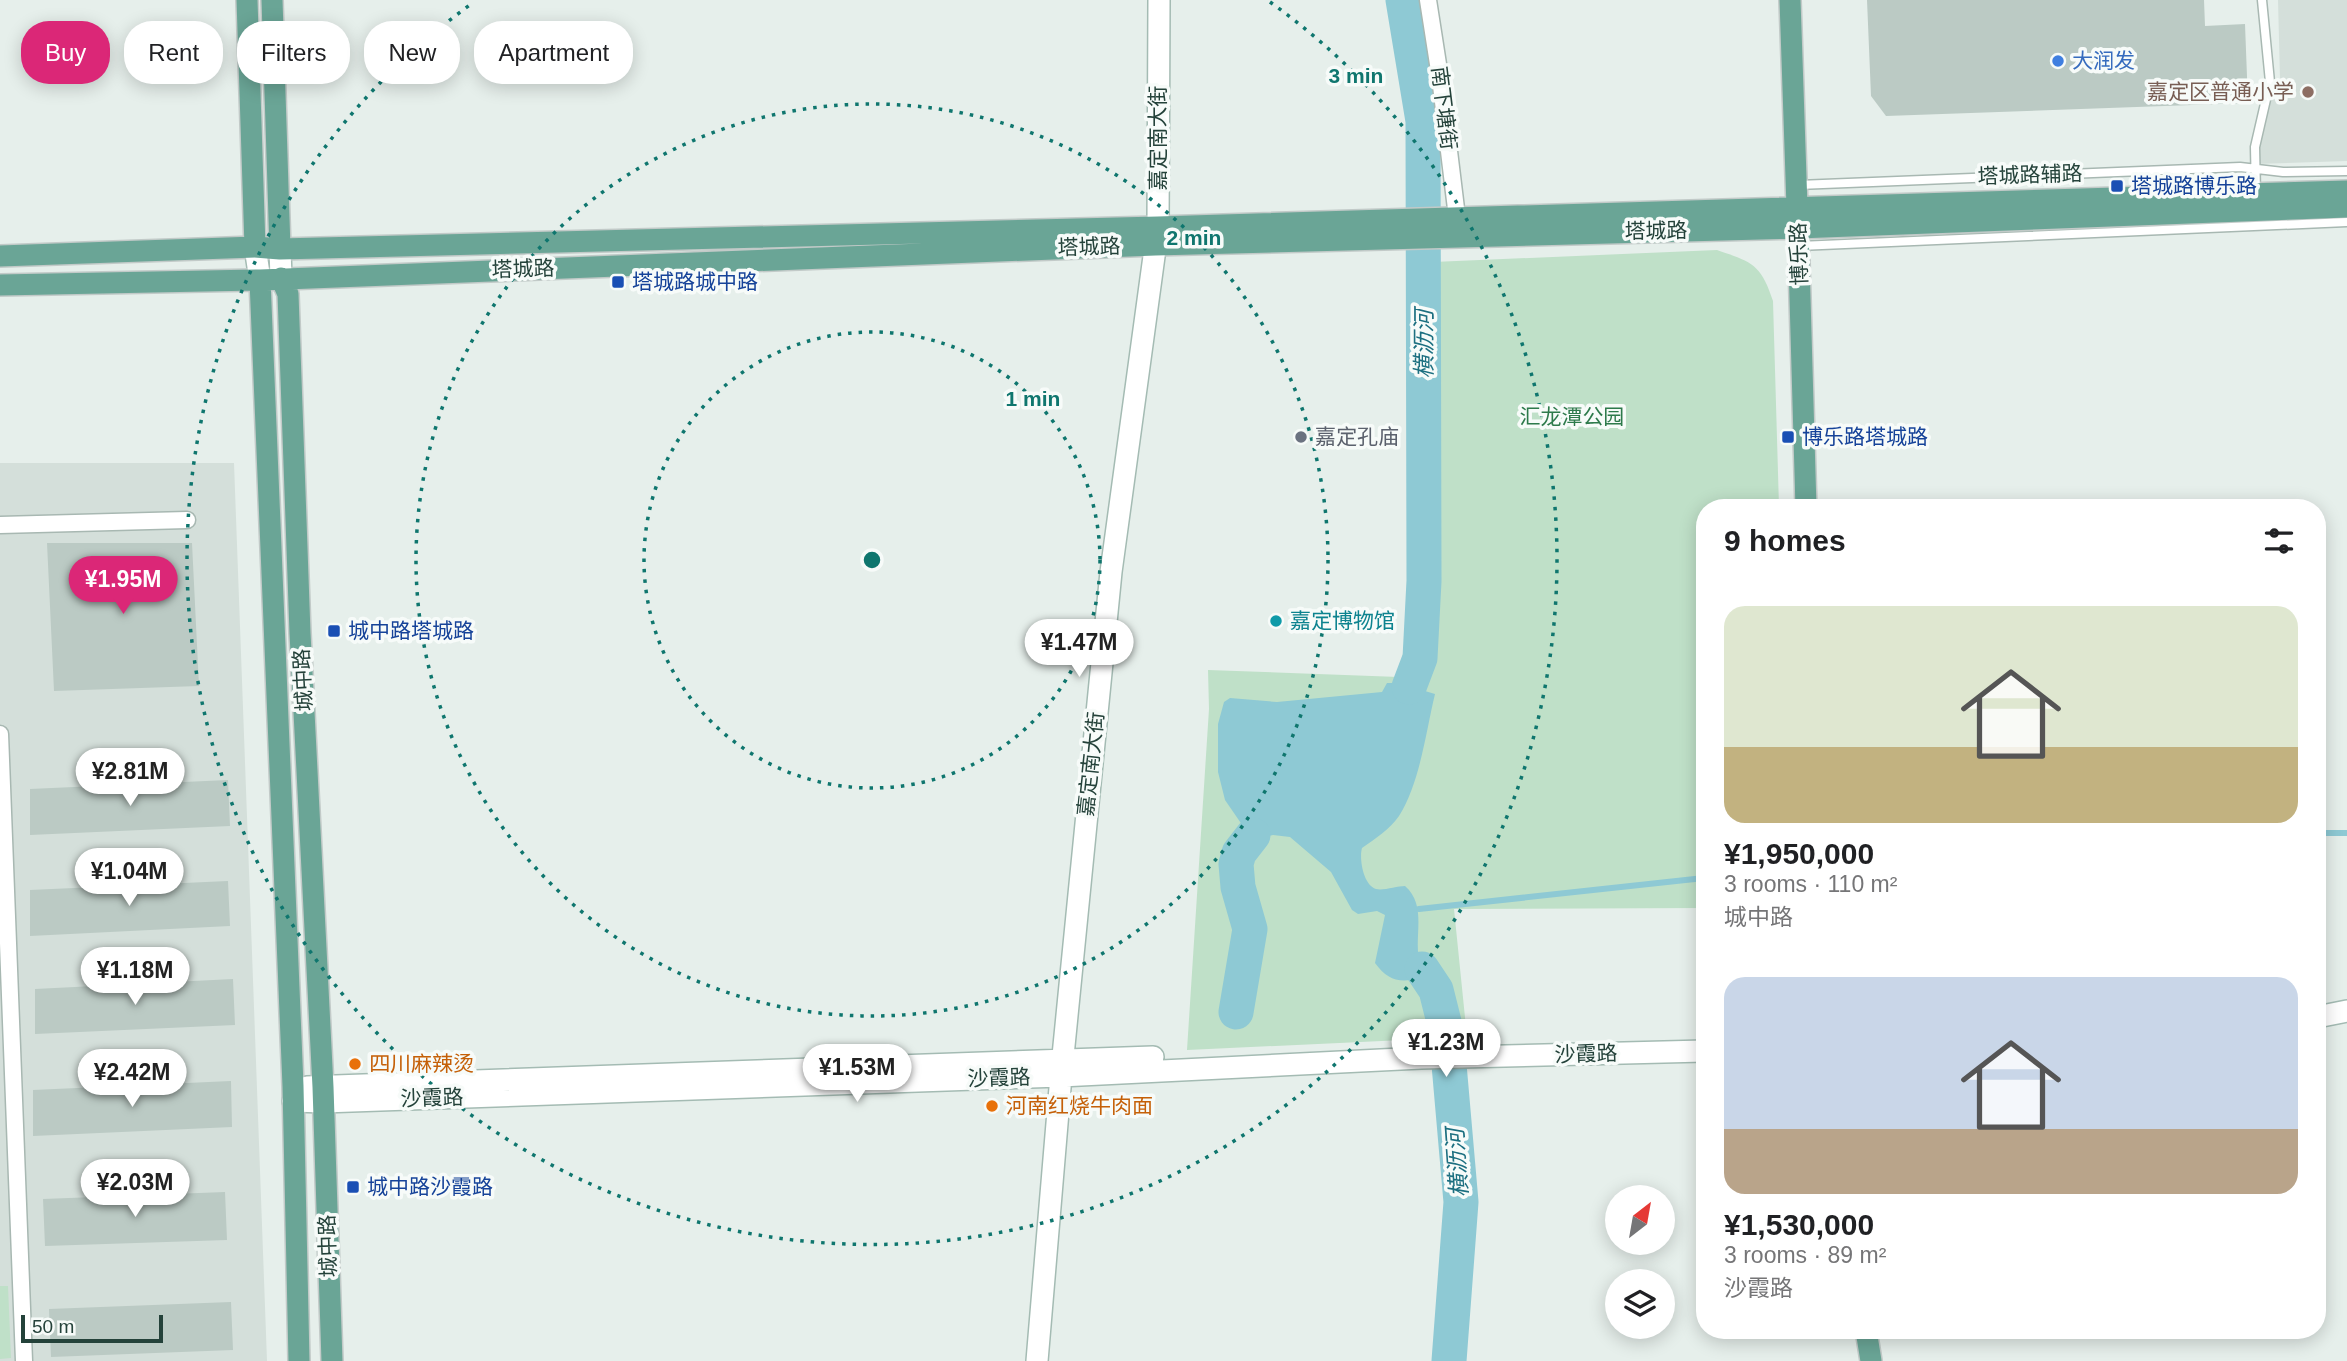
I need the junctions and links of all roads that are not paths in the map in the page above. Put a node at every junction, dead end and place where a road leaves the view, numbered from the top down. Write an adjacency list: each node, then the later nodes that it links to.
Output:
1 (247, 0): 17 (main road)
2 (272, 0): 18 (main road, 城中路)
3 (1159, 0): 16 (street, 嘉定南大街)
4 (1428, 0): 14 (street, 南下塘街)
5 (1790, 0): 9 (main road, 博乐路)
6 (2262, 0): 7 (lane)
7 (2255, 169): 8 (lane, 塔城路辅路); 9 (lane, 塔城路辅路); 11 (lane)
8 (2347, 171)
9 (1796, 185): 15 (main road, 博乐路)
10 (2347, 191): 11 (main road, 塔城路)
11 (2256, 194): 15 (main road, 塔城路)
12 (2347, 207): 15 (main road, 塔城路)
13 (2347, 222): 15 (lane)
14 (1448, 224): 15 (main road, 塔城路); 16 (main road, 塔城路)
15 (1798, 227): 22 (main road, 博乐路)
16 (1156, 236): 18 (main road, 塔城路); 20 (main road, 塔城路); 33 (street, 嘉定南大街)
17 (255, 247): 18 (main road, 塔城路); 19 (main road, 塔城路); 20 (street, 城中路)
18 (280, 249): 20 (street, 城中路)
19 (0, 256)
20 (271, 279): 21 (main road, 塔城路); 34 (main road, 城中路); 35 (main road, 城中路)
21 (0, 285)
22 (1807, 499)
23 (187, 520): 24 (street)
24 (0, 525)
25 (0, 734): 26 (street)
26 (0, 752): 37 (street)
27 (2347, 1000): 28 (street)
28 (2326, 1004)
29 (2347, 1011): 30 (street)
30 (2326, 1015)
31 (1696, 1042): 33 (street)
32 (1696, 1051): 33 (street, 沙霞路)
33 (1062, 1068): 35 (street, 沙霞路); 40 (street, 嘉定南大街)
34 (293, 1094): 35 (street, 沙霞路); 38 (main road, 城中路)
35 (323, 1094): 39 (main road, 城中路)
36 (1867, 1339): 41 (main road)
37 (24, 1361)
38 (299, 1361)
39 (332, 1361)
40 (1037, 1361)
41 (1871, 1361)

